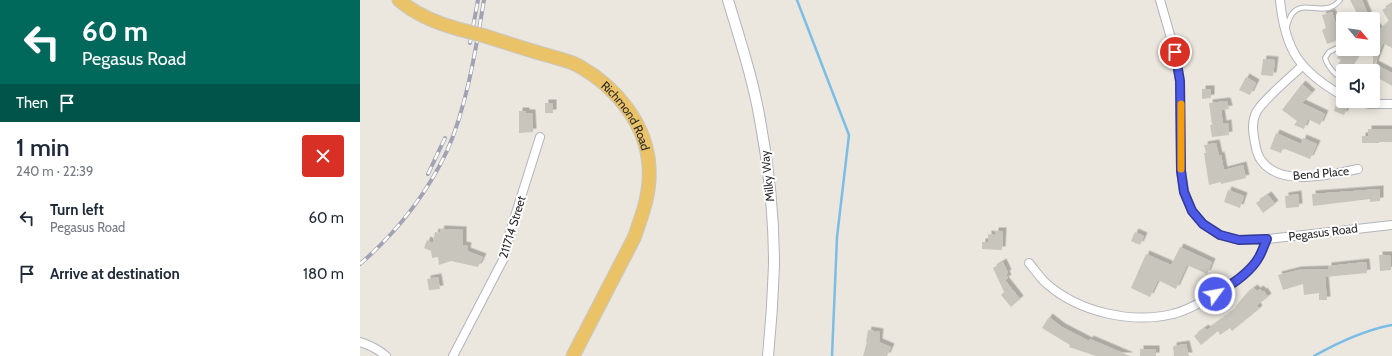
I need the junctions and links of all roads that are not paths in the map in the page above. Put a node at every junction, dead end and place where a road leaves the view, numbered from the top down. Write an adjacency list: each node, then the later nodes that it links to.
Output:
1 (399, 0): 21 (highway, Richmond Road, bridge)
2 (728, 0): 22 (street, Milky Way)
3 (1160, 0): 16 (street, Pegasus Road)
4 (1280, 0): 6 (street)
5 (1340, 0): 6 (lane)
6 (1285, 31): 8 (street)
7 (1336, 48): 9 (lane)
8 (1302, 66): 10 (street); 14 (street, Bend Place)
9 (1336, 74)
10 (1336, 92)
11 (1382, 104): 12 (street)
12 (1392, 104)
13 (540, 137): 20 (street, 211714 Street)
14 (1358, 169)
15 (1392, 225): 16 (street, Pegasus Road)
16 (1267, 239): 17 (street)
17 (1029, 263)
18 (360, 342): 19 (street)
19 (386, 356)
20 (453, 356)
21 (573, 356)
22 (768, 356)

